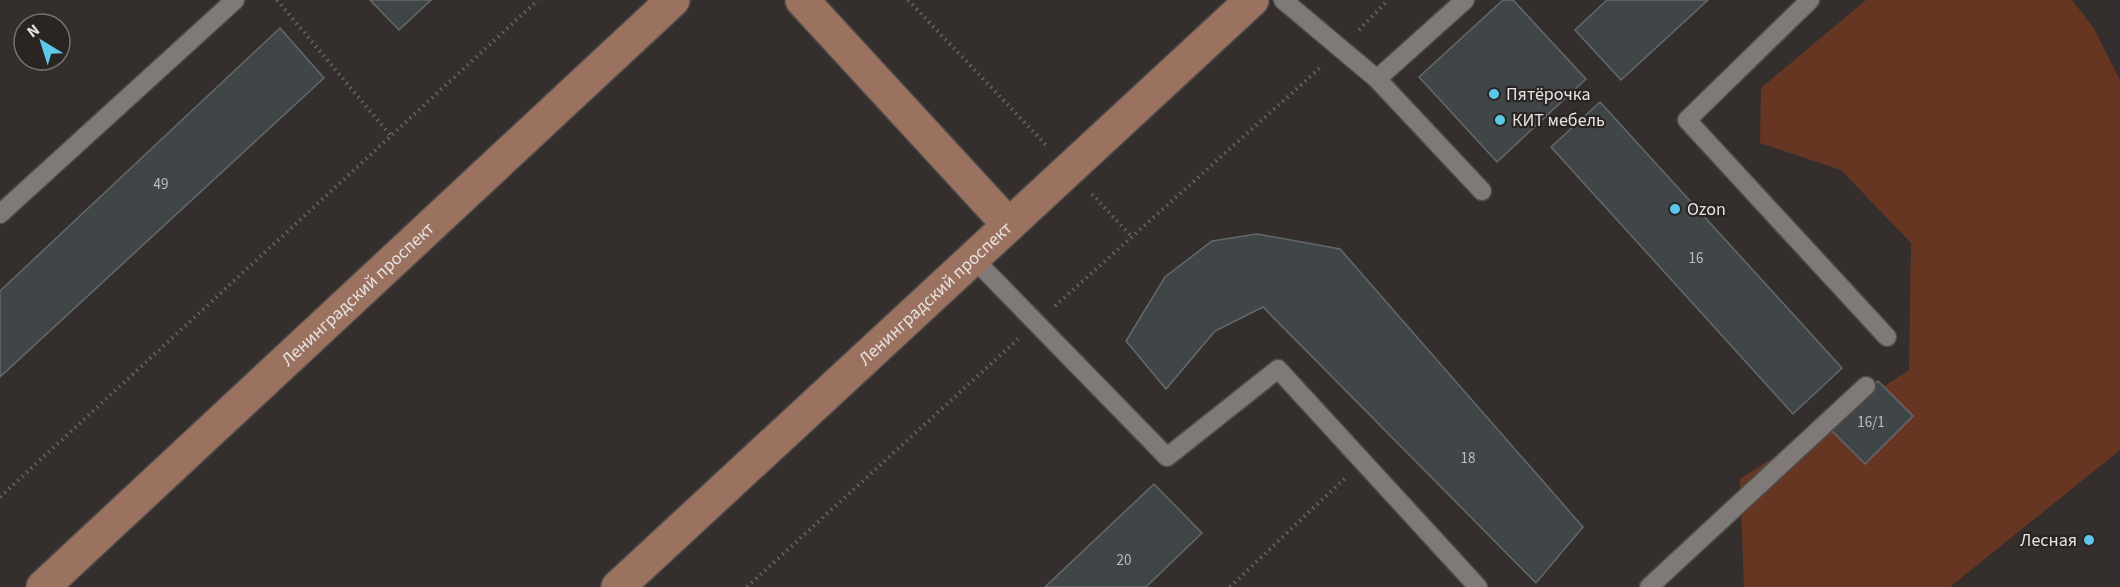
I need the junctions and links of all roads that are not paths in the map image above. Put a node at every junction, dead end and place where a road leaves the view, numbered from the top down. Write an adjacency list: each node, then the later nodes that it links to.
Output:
1 (235, 0): 10 (lane)
2 (673, 0): 15 (main road, Ленинградский проспект)
3 (802, 0): 11 (main road)
4 (1252, 0): 11 (main road, Ленинградский проспект)
5 (1283, 0): 8 (lane)
6 (1465, 0): 8 (lane)
7 (1810, 0): 13 (lane)
8 (1377, 79): 9 (lane)
9 (1482, 191)
10 (0, 214)
11 (1009, 225): 12 (main road, Ленинградский проспект)
12 (972, 258): 16 (main road, Ленинградский проспект); 17 (lane)
13 (1887, 337)
14 (1866, 386): 18 (lane)
15 (43, 587)
16 (618, 587)
17 (1478, 587)
18 (1649, 587)

